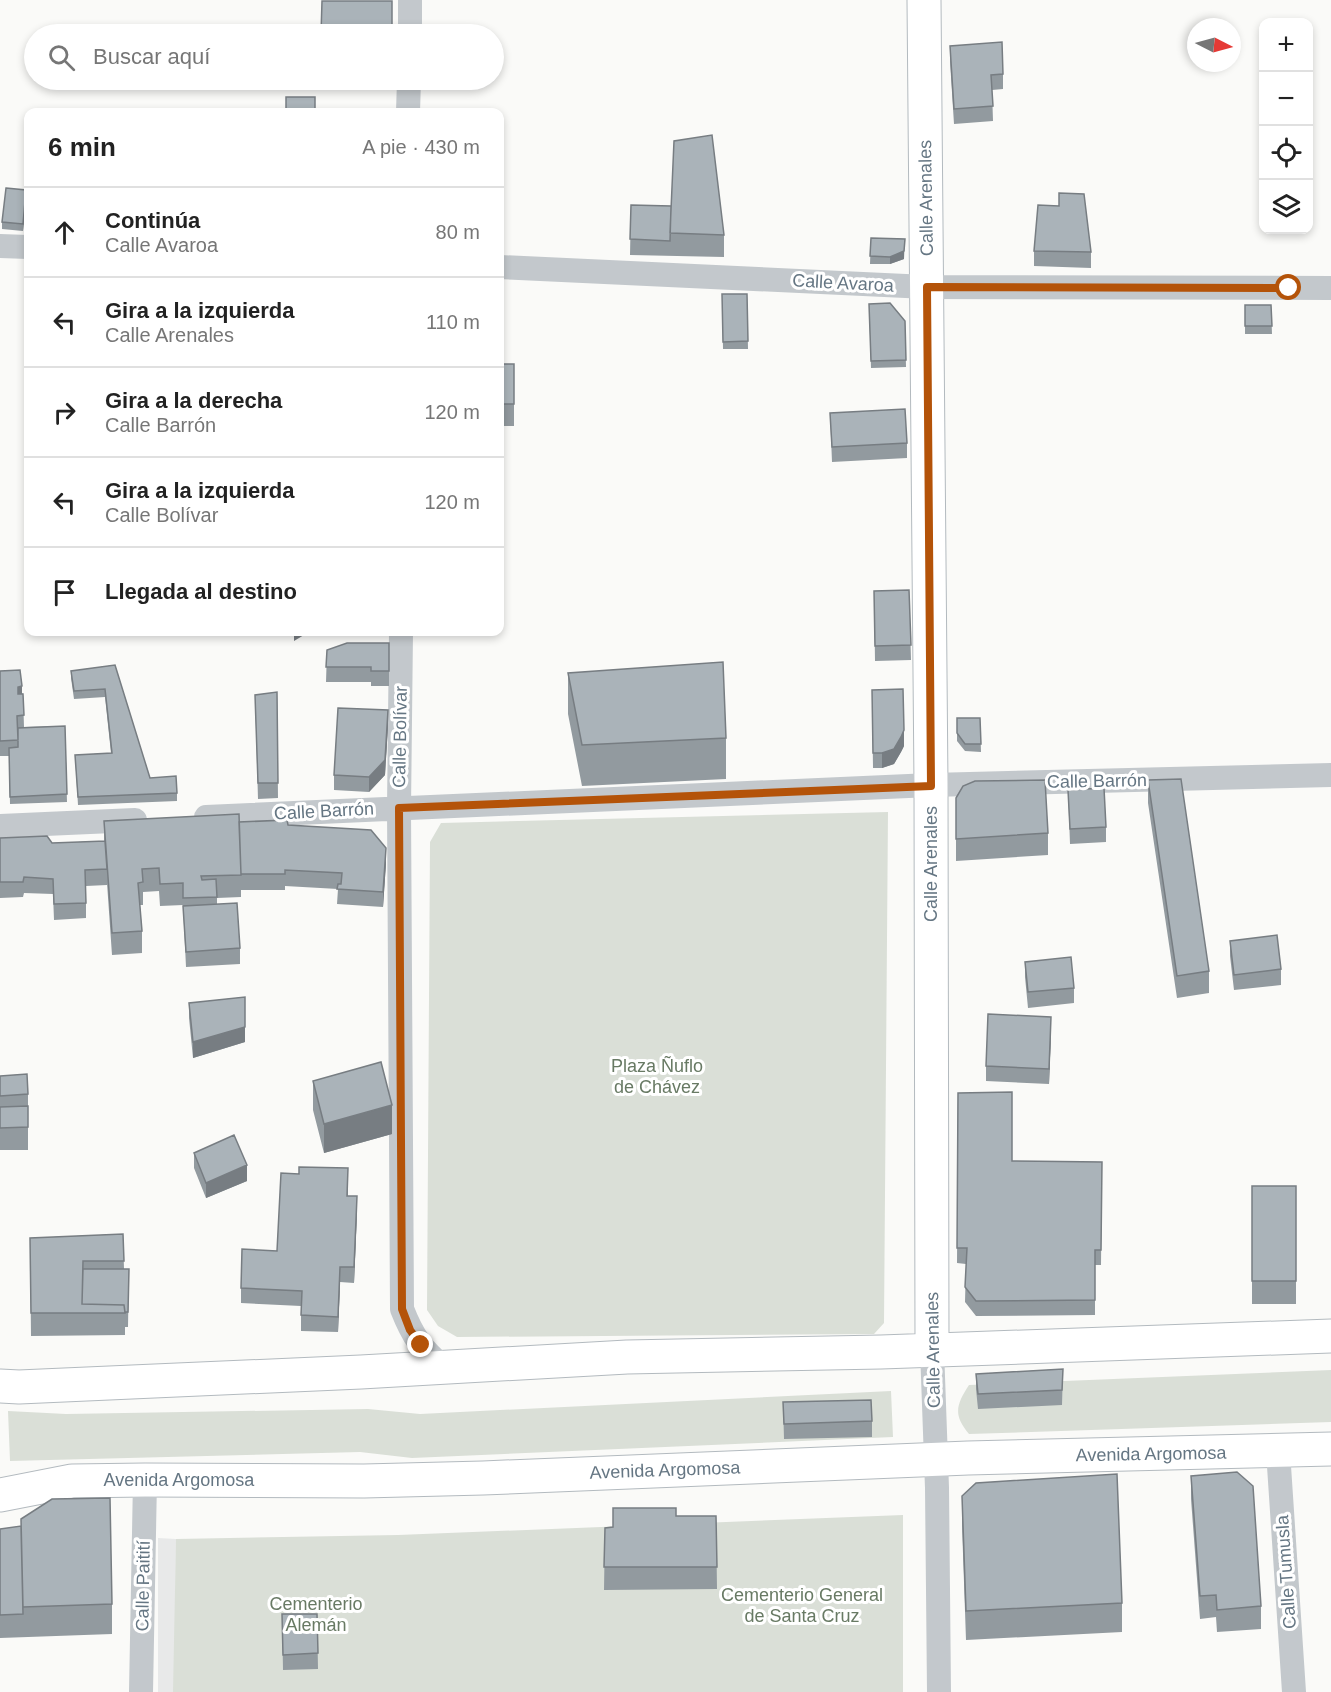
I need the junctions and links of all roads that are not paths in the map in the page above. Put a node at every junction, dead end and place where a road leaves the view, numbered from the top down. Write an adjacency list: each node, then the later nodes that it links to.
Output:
1 (411, 0): 3 (street)
2 (924, 0): 9 (main road, Calle Arenales)
3 (410, 24)
4 (409, 90): 5 (street)
5 (408, 108)
6 (0, 246): 7 (street)
7 (24, 247)
8 (504, 267): 9 (street, Calle Avaroa)
9 (927, 287): 10 (street, Calle Avaroa); 13 (main road, Calle Arenales)
10 (1331, 288)
11 (401, 636): 14 (street, Calle Bolívar)
12 (1331, 775): 13 (street, Calle Barrón)
13 (931, 786): 14 (street, Calle Barrón); 19 (main road, Calle Arenales)
14 (399, 808): 15 (street, Calle Barrón); 20 (street, Calle Bolívar)
15 (188, 818)
16 (153, 819): 17 (street)
17 (0, 826)
18 (1331, 1336): 19 (main road)
19 (932, 1349): 20 (main road); 24 (street, Calle Arenales)
20 (444, 1368): 21 (main road)
21 (0, 1386)
22 (1331, 1449): 23 (main road, Avenida Argomosa)
23 (1278, 1451): 24 (main road, Avenida Argomosa); 29 (street, Calle Tumusla)
24 (936, 1460): 25 (main road, Avenida Argomosa); 28 (street, Calle Arenales)
25 (145, 1480): 26 (main road, Avenida Argomosa); 27 (street, Calle Paitití)
26 (0, 1495)
27 (141, 1692)
28 (939, 1692)
29 (1294, 1692)

